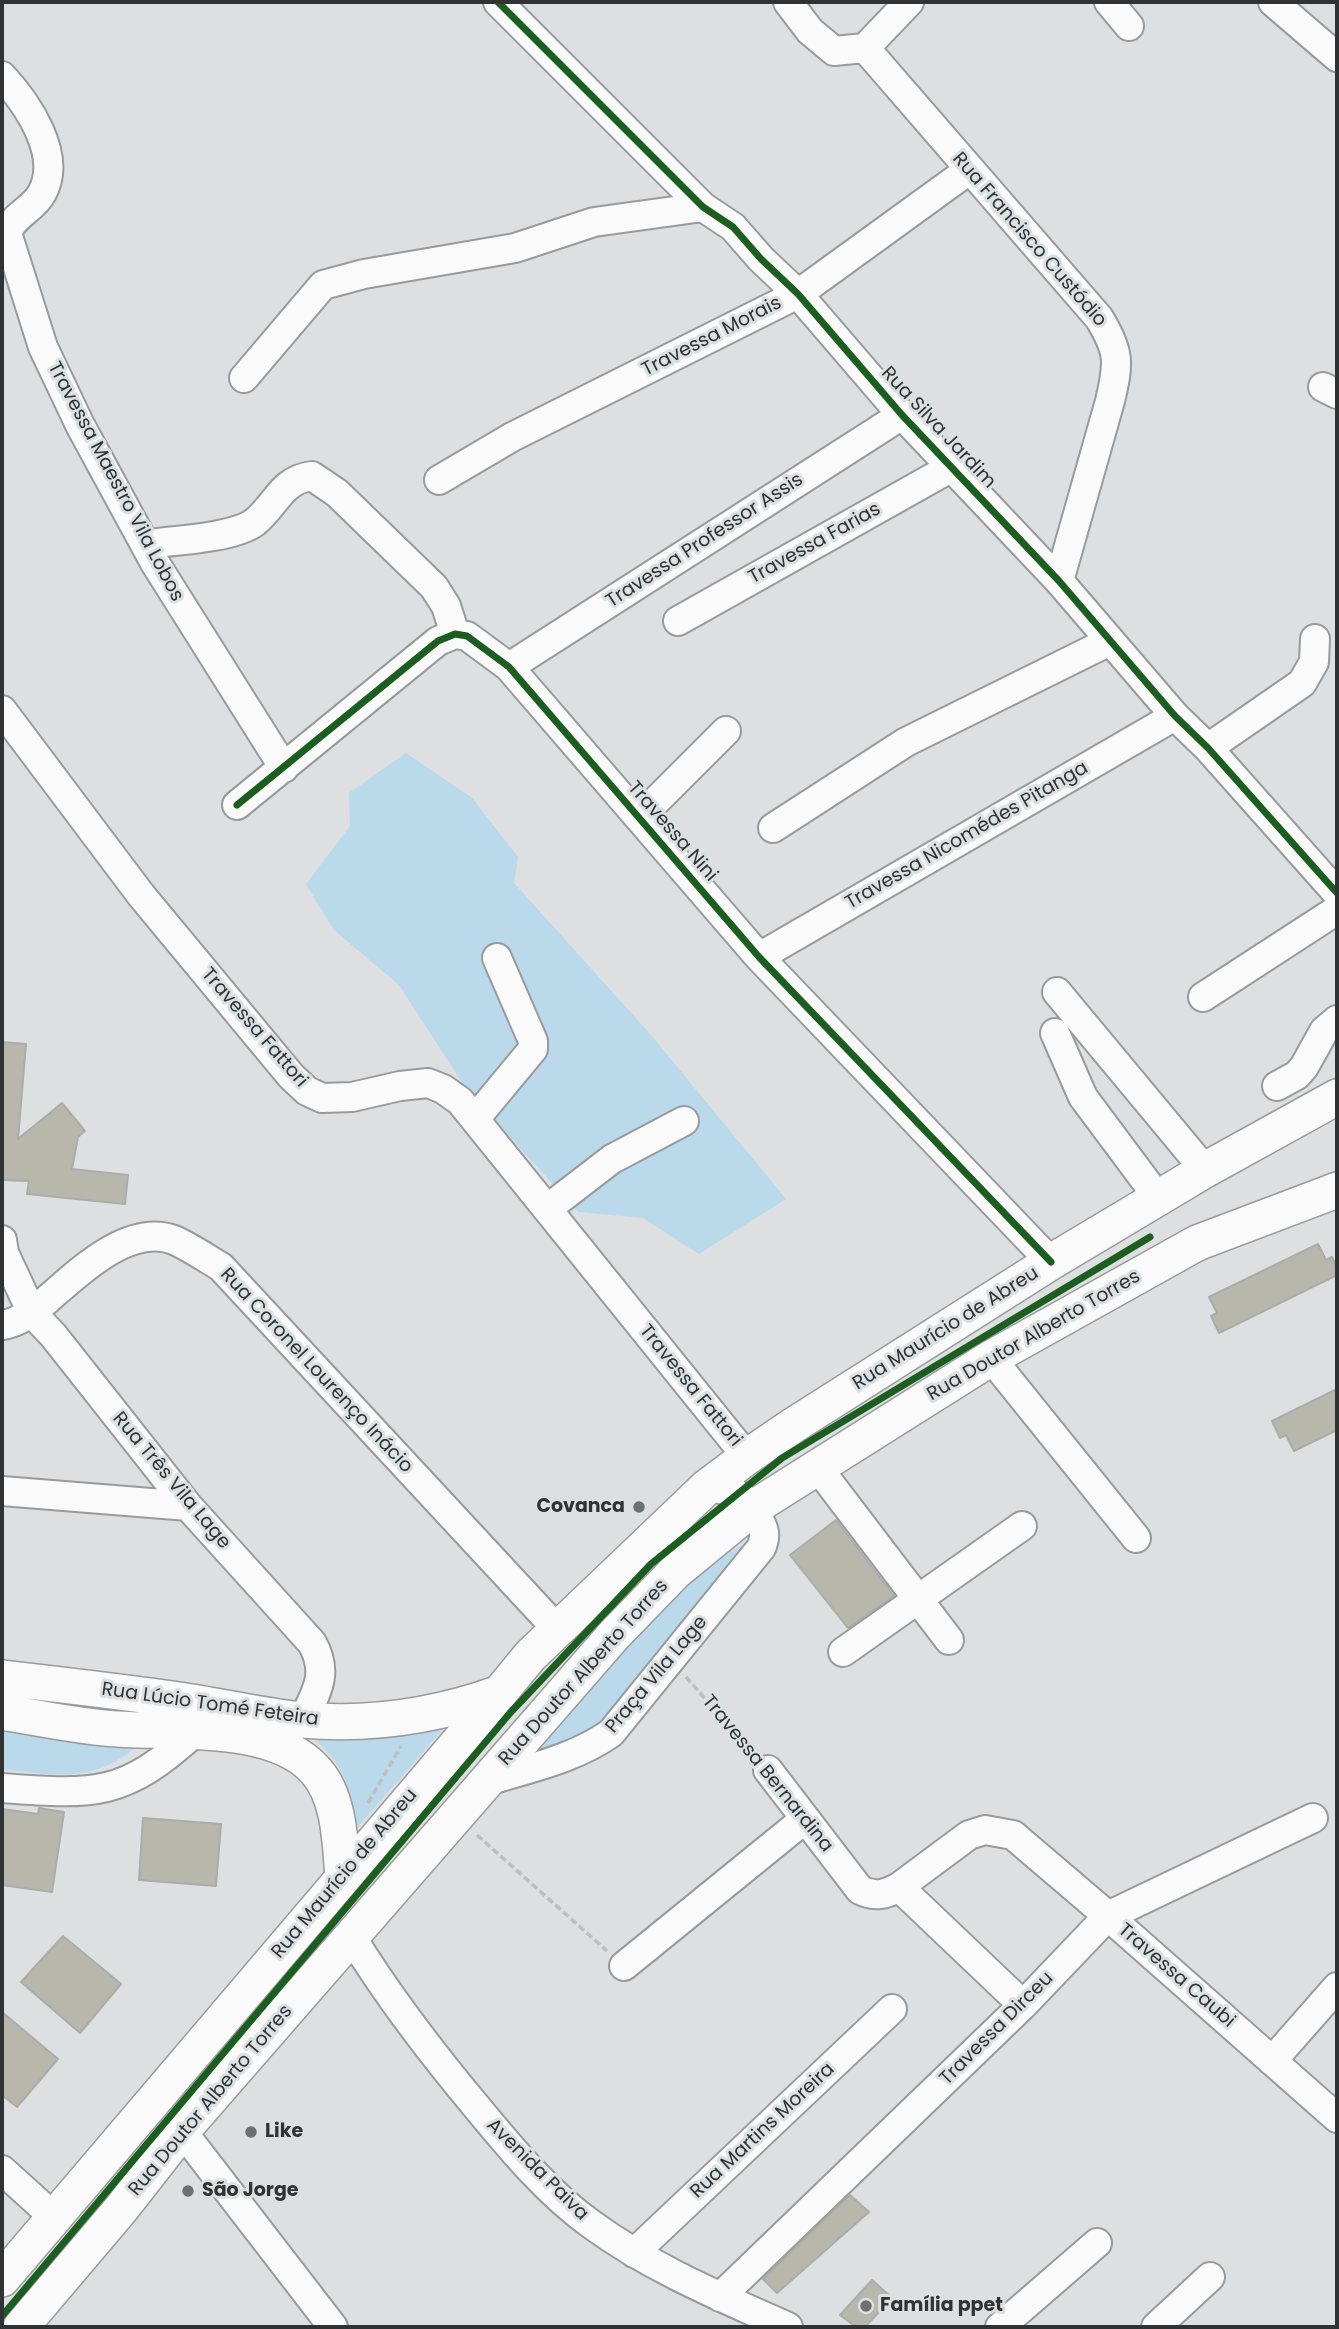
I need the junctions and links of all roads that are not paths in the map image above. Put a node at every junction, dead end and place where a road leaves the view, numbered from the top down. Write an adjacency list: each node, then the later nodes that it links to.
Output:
1 (498, 2): 11 (street, Rua Silva Jardim)
2 (788, 2): 7 (street)
3 (909, 2): 7 (street)
4 (1109, 2): 6 (street)
5 (1273, 2): 8 (street)
6 (1129, 26)
7 (865, 48): 10 (street, Rua Francisco Custódio)
8 (1337, 57)
9 (2, 76): 17 (street, Travessa Maestro Vila Lobos)
10 (969, 170): 12 (street, Travessa Morais); 18 (street, Rua Francisco Custódio)
11 (703, 207): 12 (street, Rua Silva Jardim); 13 (street)
12 (798, 294): 14 (street, Rua Silva Jardim); 16 (street, Travessa Morais)
13 (244, 378)
14 (902, 415): 15 (street, Rua Silva Jardim); 23 (street, Travessa Professor Assis)
15 (952, 467): 18 (street, Rua Silva Jardim); 19 (street, Travessa Farias)
16 (439, 480)
17 (145, 544): 20 (street); 28 (street, Travessa Maestro Vila Lobos)
18 (1059, 580): 22 (street, Rua Silva Jardim)
19 (678, 621)
20 (455, 634): 23 (street, Travessa Nini); 28 (street)
21 (1315, 639): 27 (street)
22 (1110, 641): 25 (street, Rua Silva Jardim); 31 (street)
23 (509, 667): 30 (street, Travessa Nini)
24 (2, 710): 42 (street, Travessa Fattori)
25 (1175, 716): 27 (street, Rua Silva Jardim); 34 (street, Travessa Nicomédes Pitanga)
26 (726, 731): 30 (street)
27 (1208, 748): 32 (street, Rua Silva Jardim)
28 (284, 768): 29 (street)
29 (237, 805)
30 (639, 818): 34 (street, Travessa Nini)
31 (772, 828)
32 (1331, 875)
33 (1337, 910): 37 (street)
34 (759, 957): 49 (street, Travessa Nini)
35 (497, 958): 42 (street)
36 (1057, 992): 44 (street)
37 (1203, 997)
38 (1337, 1020): 40 (street)
39 (1055, 1033): 46 (street)
40 (1277, 1086)
41 (1337, 1097): 44 (main road, Rua Maurício de Abreu)
42 (475, 1119): 47 (street, Travessa Fattori)
43 (684, 1121): 47 (street)
44 (1205, 1170): 46 (main road, Rua Maurício de Abreu)
45 (1337, 1190): 52 (main road, Rua Doutor Alberto Torres)
46 (1159, 1199): 49 (main road, Rua Maurício de Abreu)
47 (547, 1209): 53 (street, Travessa Fattori)
48 (2, 1240): 50 (street, Rua Três Vila Lage)
49 (1051, 1262): 53 (main road, Rua Maurício de Abreu)
50 (32, 1313): 51 (street, Rua Coronel Lourenço Inácio); 57 (street, Rua Três Vila Lage); 62 (street, Rua Coronel Lourenço Inácio)
51 (2, 1325)
52 (991, 1358): 54 (main road, Rua Doutor Alberto Torres); 60 (street)
53 (747, 1457): 55 (main road, Rua Maurício de Abreu)
54 (818, 1468): 58 (main road, Rua Doutor Alberto Torres); 61 (street)
55 (707, 1487): 58 (street); 62 (main road, Rua Maurício de Abreu)
56 (2, 1491): 57 (street)
57 (188, 1506): 68 (street, Rua Três Vila Lage)
58 (753, 1508): 71 (main road, Rua Doutor Alberto Torres); 71 (street, Praça Vila Lage)
59 (1022, 1526): 61 (street)
60 (1136, 1538)
61 (918, 1598): 63 (street); 64 (street)
62 (557, 1629): 66 (main road, Rua Maurício de Abreu)
63 (949, 1640)
64 (843, 1652)
65 (2, 1678): 68 (main road, Rua Lúcio Tomé Feteira)
66 (500, 1693): 68 (main road, Rua Lúcio Tomé Feteira); 75 (main road, Rua Maurício de Abreu)
67 (2, 1712): 69 (main road, Rua Lúcio Tomé Feteira)
68 (303, 1720)
69 (196, 1731): 72 (street); 75 (main road, Rua Lúcio Tomé Feteira)
70 (768, 1770): 74 (street, Travessa Bernardina)
71 (487, 1781): 78 (main road, Rua Doutor Alberto Torres)
72 (2, 1788)
73 (1313, 1818): 77 (street, Travessa Dirceu)
74 (806, 1819): 76 (street, Travessa Bernardina); 79 (street)
75 (343, 1877): 87 (main road, Rua Maurício de Abreu)
76 (899, 1887): 77 (street, Travessa Caubi); 81 (street)
77 (1108, 1916): 81 (street, Travessa Dirceu); 83 (street, Travessa Caubi)
78 (351, 1936): 85 (main road, Rua Doutor Alberto Torres); 89 (street, Avenida Paiva)
79 (624, 1966)
80 (1337, 1987): 83 (street)
81 (1023, 2005): 92 (street, Travessa Dirceu)
82 (892, 2008): 89 (street, Rua Martins Moreira)
83 (1272, 2061): 84 (street, Travessa Caubi)
84 (1337, 2118)
85 (182, 2131): 93 (main road, Rua Doutor Alberto Torres); 94 (street)
86 (2, 2170): 87 (street)
87 (55, 2218): 91 (main road, Rua Maurício de Abreu)
88 (1097, 2243): 96 (street)
89 (634, 2253): 92 (street, Avenida Paiva)
90 (1210, 2277): 97 (street)
91 (2, 2279)
92 (720, 2297): 95 (street, Avenida Paiva)
93 (21, 2327)
94 (333, 2327)
95 (788, 2327)
96 (1000, 2327)
97 (1156, 2327)

